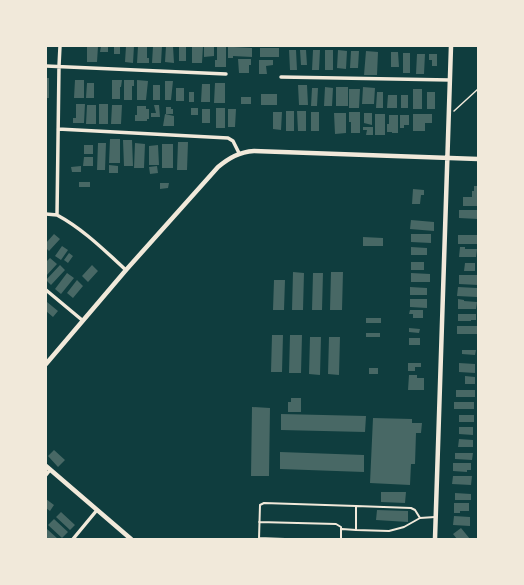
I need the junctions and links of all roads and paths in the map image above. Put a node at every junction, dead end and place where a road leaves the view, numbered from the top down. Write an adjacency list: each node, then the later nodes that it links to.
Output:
1 (60, 46): 4 (street)
2 (451, 46): 7 (street)
3 (46, 66): 4 (street)
4 (59, 66): 5 (street); 10 (street)
5 (226, 74)
6 (282, 78): 7 (street)
7 (450, 80): 9 (street)
8 (478, 89): 9 (path)
9 (449, 115): 12 (street)
10 (58, 129): 11 (street); 15 (street)
11 (239, 154): 12 (street); 16 (street)
12 (447, 158): 13 (street); 25 (street)
13 (478, 159)
14 (46, 214): 15 (street)
15 (57, 215): 16 (street)
16 (126, 270): 18 (street)
17 (46, 290): 18 (street)
18 (82, 320): 19 (street)
19 (46, 364)
20 (46, 466): 21 (street)
21 (50, 470): 22 (street); 24 (street)
22 (46, 475)
23 (356, 506): 26 (lane); 27 (lane); 29 (lane)
24 (97, 510): 30 (street); 31 (street)
25 (436, 517): 26 (lane); 35 (street)
26 (420, 518): 29 (lane)
27 (259, 522): 28 (lane); 32 (lane)
28 (342, 529): 29 (lane); 34 (lane)
29 (356, 530)
30 (73, 539)
31 (131, 539)
32 (259, 539): 33 (lane)
33 (285, 539)
34 (341, 539)
35 (436, 539)

